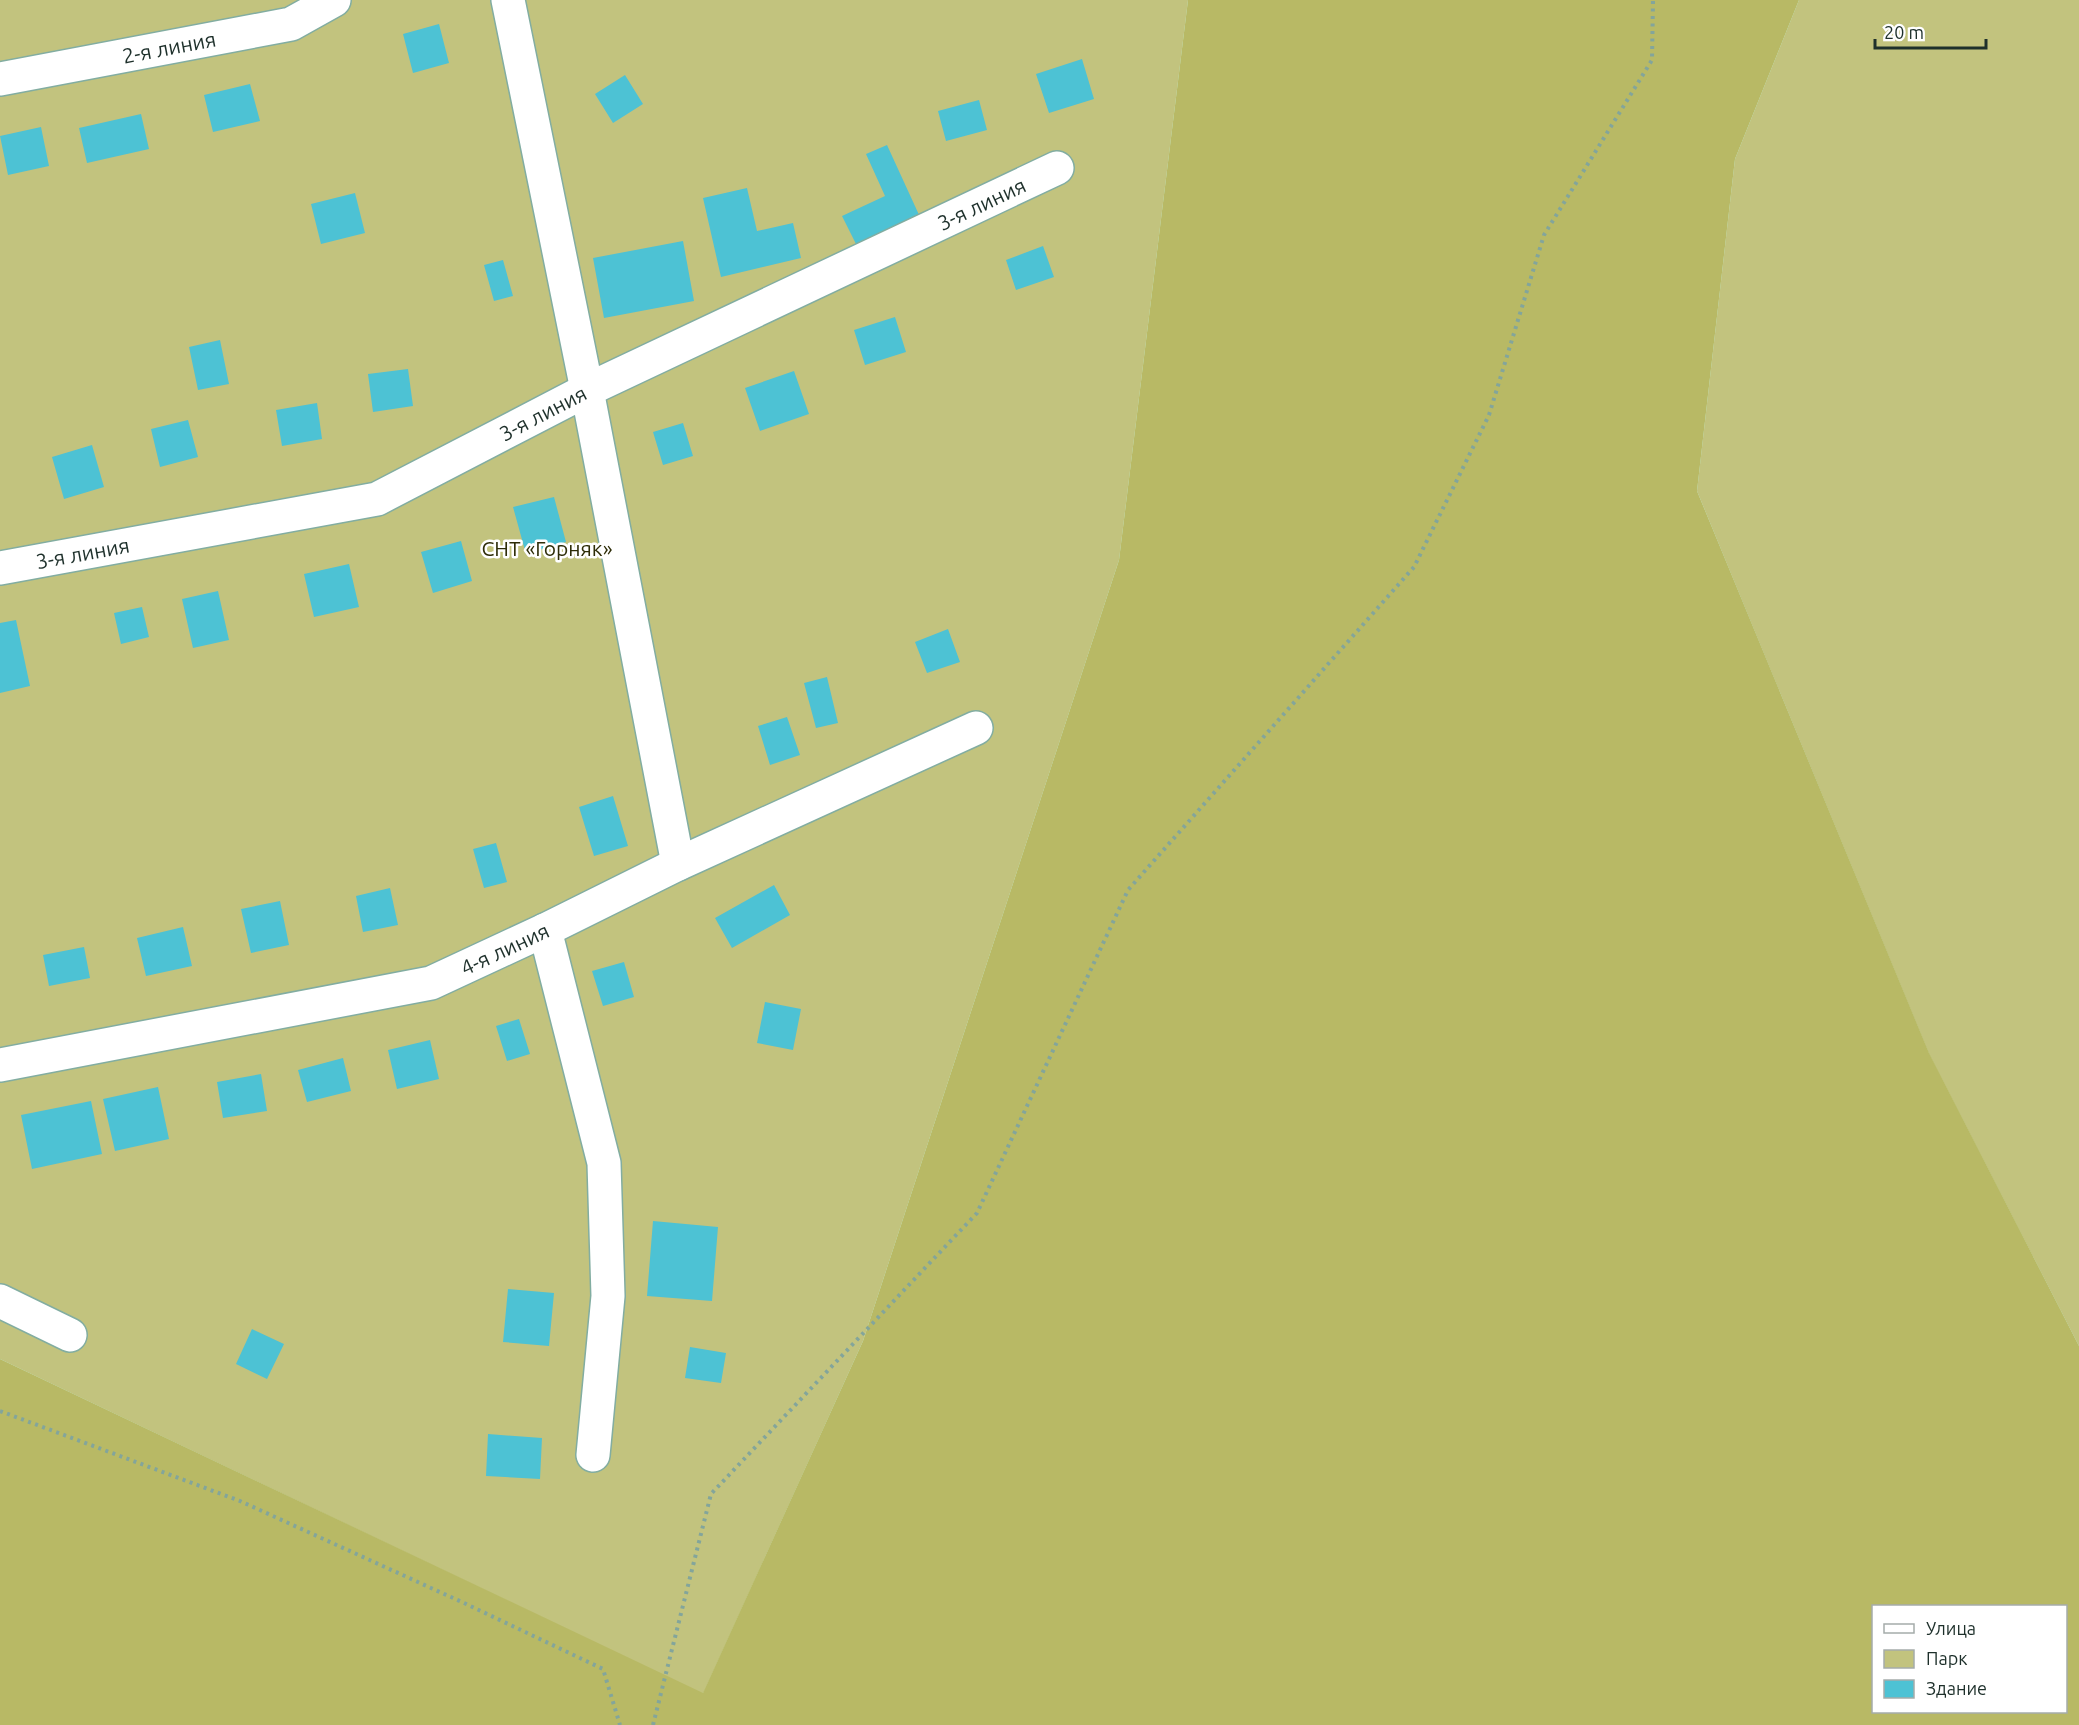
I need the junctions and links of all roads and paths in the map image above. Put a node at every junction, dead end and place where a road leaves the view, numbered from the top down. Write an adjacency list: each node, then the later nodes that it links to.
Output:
1 (334, 0): 4 (street, 2-я линия)
2 (508, 0): 6 (street)
3 (1653, 0): 17 (path)
4 (0, 79)
5 (1057, 168): 6 (street, 3-я линия)
6 (587, 390): 7 (street, 3-я линия); 9 (street)
7 (0, 568)
8 (976, 728): 9 (street, 4-я линия)
9 (678, 864): 10 (street, 4-я линия)
10 (545, 930): 11 (street, 4-я линия); 15 (street)
11 (0, 1065)
12 (0, 1301): 13 (street)
13 (70, 1335)
14 (0, 1411): 16 (path)
15 (593, 1455)
16 (620, 1725)
17 (653, 1725)

